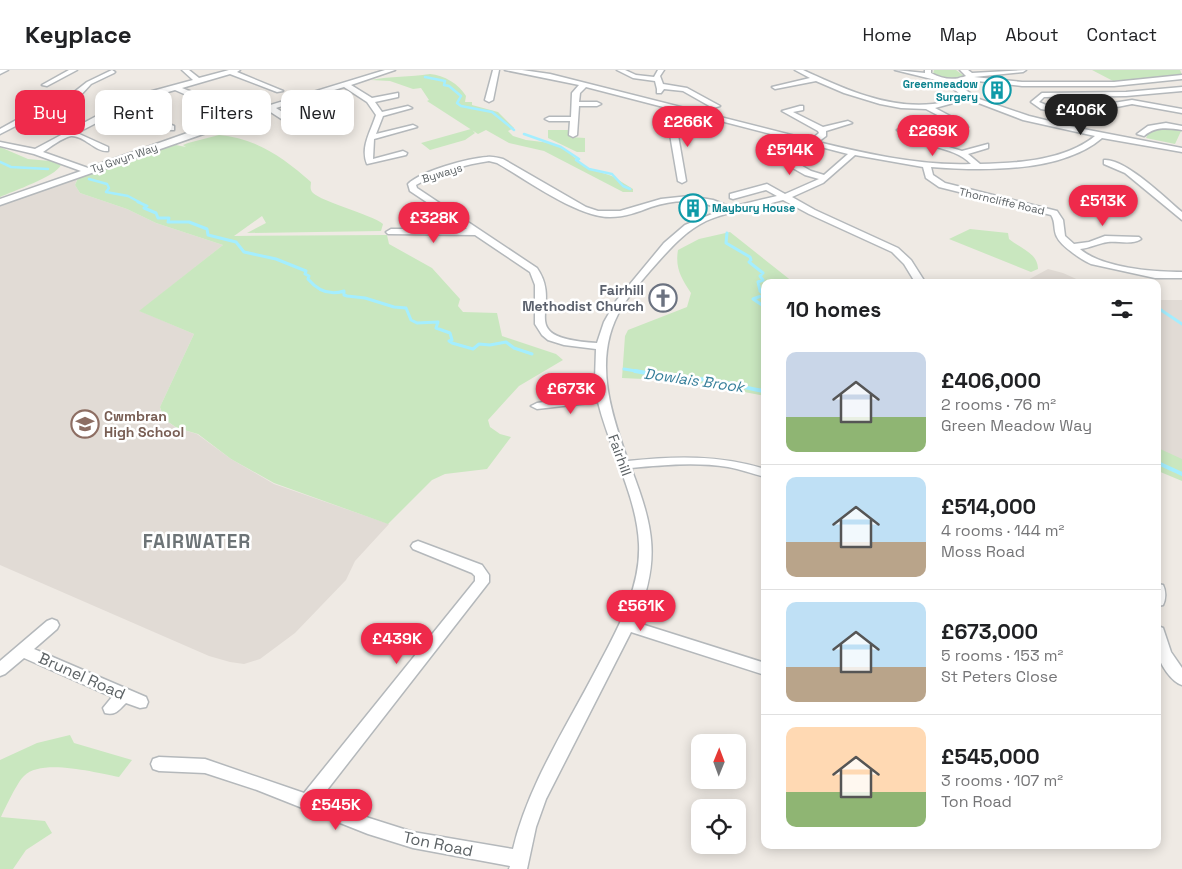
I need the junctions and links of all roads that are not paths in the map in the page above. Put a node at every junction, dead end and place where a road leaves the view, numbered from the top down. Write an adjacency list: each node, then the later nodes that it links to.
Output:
1 (5, 70): 18 (street)
2 (74, 70): 30 (street)
3 (195, 70): 15 (street)
4 (392, 70): 28 (street, Ty Gwyn Way)
5 (496, 70): 41 (street)
6 (508, 70): 17 (street)
7 (620, 70): 27 (street)
8 (662, 70): 27 (street)
9 (798, 70): 24 (street)
10 (898, 70): 22 (street)
11 (928, 70): 22 (street)
12 (963, 70): 23 (street)
13 (982, 70): 19 (street)
14 (1023, 70): 19 (street)
15 (186, 71): 26 (street)
16 (234, 71): 26 (street); 37 (street)
17 (532, 71): 29 (street)
18 (0, 72)
19 (1000, 72): 23 (street)
20 (111, 75): 65 (street)
21 (1182, 77): 23 (street)
22 (934, 78): 25 (street)
23 (967, 78): 25 (street); 33 (street)
24 (815, 79): 32 (street); 48 (street)
25 (945, 80): 33 (street)
26 (198, 81): 31 (street)
27 (659, 83): 42 (street); 47 (street)
28 (344, 84): 43 (street); 49 (street, Ty Gwyn Way)
29 (584, 84): 42 (street); 45 (street)
30 (44, 85)
31 (175, 87): 35 (street); 36 (street)
32 (776, 87)
33 (960, 88): 40 (street)
34 (1182, 89): 38 (street)
35 (165, 90)
36 (182, 90)
37 (279, 91)
38 (1126, 94): 44 (street); 44 (street)
39 (395, 95): 43 (street)
40 (968, 97): 50 (street); 66 (street)
41 (488, 100)
42 (647, 100): 53 (street)
43 (370, 101): 56 (street)
44 (1132, 102): 54 (street)
45 (574, 104): 46 (street); 58 (street)
46 (597, 104)
47 (716, 106)
48 (904, 106): 50 (street); 55 (street)
49 (271, 107)
50 (928, 107): 61 (street)
51 (408, 108): 56 (street)
52 (800, 108): 63 (street)
53 (680, 109): 75 (street); 91 (street)
54 (1182, 110)
55 (890, 112)
56 (380, 115): 73 (street)
57 (549, 119): 58 (street)
58 (574, 119): 67 (street)
59 (848, 123): 63 (street)
60 (413, 127): 73 (street)
61 (964, 127)
62 (1182, 128): 68 (street)
63 (822, 130): 75 (street)
64 (901, 130): 84 (street)
65 (0, 132)
66 (1092, 133): 72 (street); 85 (street)
67 (573, 134)
68 (1141, 134)
69 (68, 135): 81 (street)
70 (75, 135): 78 (street)
71 (189, 135): 89 (street, Ty Gwyn Way)
72 (1101, 135): 80 (street); 85 (street)
73 (371, 138): 82 (street)
74 (1182, 141): 80 (street)
75 (813, 143): 83 (street)
76 (0, 144): 81 (street)
77 (985, 146): 84 (street)
78 (105, 149)
79 (766, 149): 90 (street)
80 (1180, 150)
81 (36, 152): 89 (street)
82 (403, 152)
83 (853, 153): 87 (street); 90 (street, Fairhill)
84 (963, 153): 88 (street)
85 (1068, 153): 88 (street)
86 (1107, 162): 96 (street)
87 (926, 164): 88 (street); 100 (street, Thorncliffe Road)
88 (977, 166)
89 (86, 170): 94 (street, Ty Gwyn Way)
90 (825, 178): 93 (street, Fairhill)
91 (682, 181)
92 (734, 196): 93 (street)
93 (784, 197): 95 (street, Fairhill); 102 (street)
94 (0, 202)
95 (730, 210): 99 (street, Byways); 103 (street, Fairhill)
96 (1182, 217)
97 (1120, 230): 100 (street)
98 (391, 232): 99 (street)
99 (476, 232): 103 (street, Byways)
100 (1072, 247): 101 (street, Thorncliffe Road)
101 (1182, 275)
102 (918, 279)
103 (601, 346): 104 (street, Fairhill)
104 (602, 398): 105 (street); 106 (street, Fairhill)
105 (537, 406)
106 (624, 465): 107 (street); 109 (street, Fairhill)
107 (761, 472)
108 (418, 546): 120 (street)
109 (628, 624): 113 (street); 121 (street, Fairhill)
110 (52, 625): 112 (street, Brunel Road)
111 (1161, 646): 115 (street)
112 (23, 651): 114 (street, Brunel Road); 116 (street, Brunel Road)
113 (761, 668)
114 (0, 670)
115 (1182, 679)
116 (124, 695): 117 (street, Brunel Road); 118 (street)
117 (140, 702)
118 (111, 708)
119 (159, 764): 120 (street, Ton Road)
120 (307, 802): 121 (street, Ton Road)
121 (519, 864)

